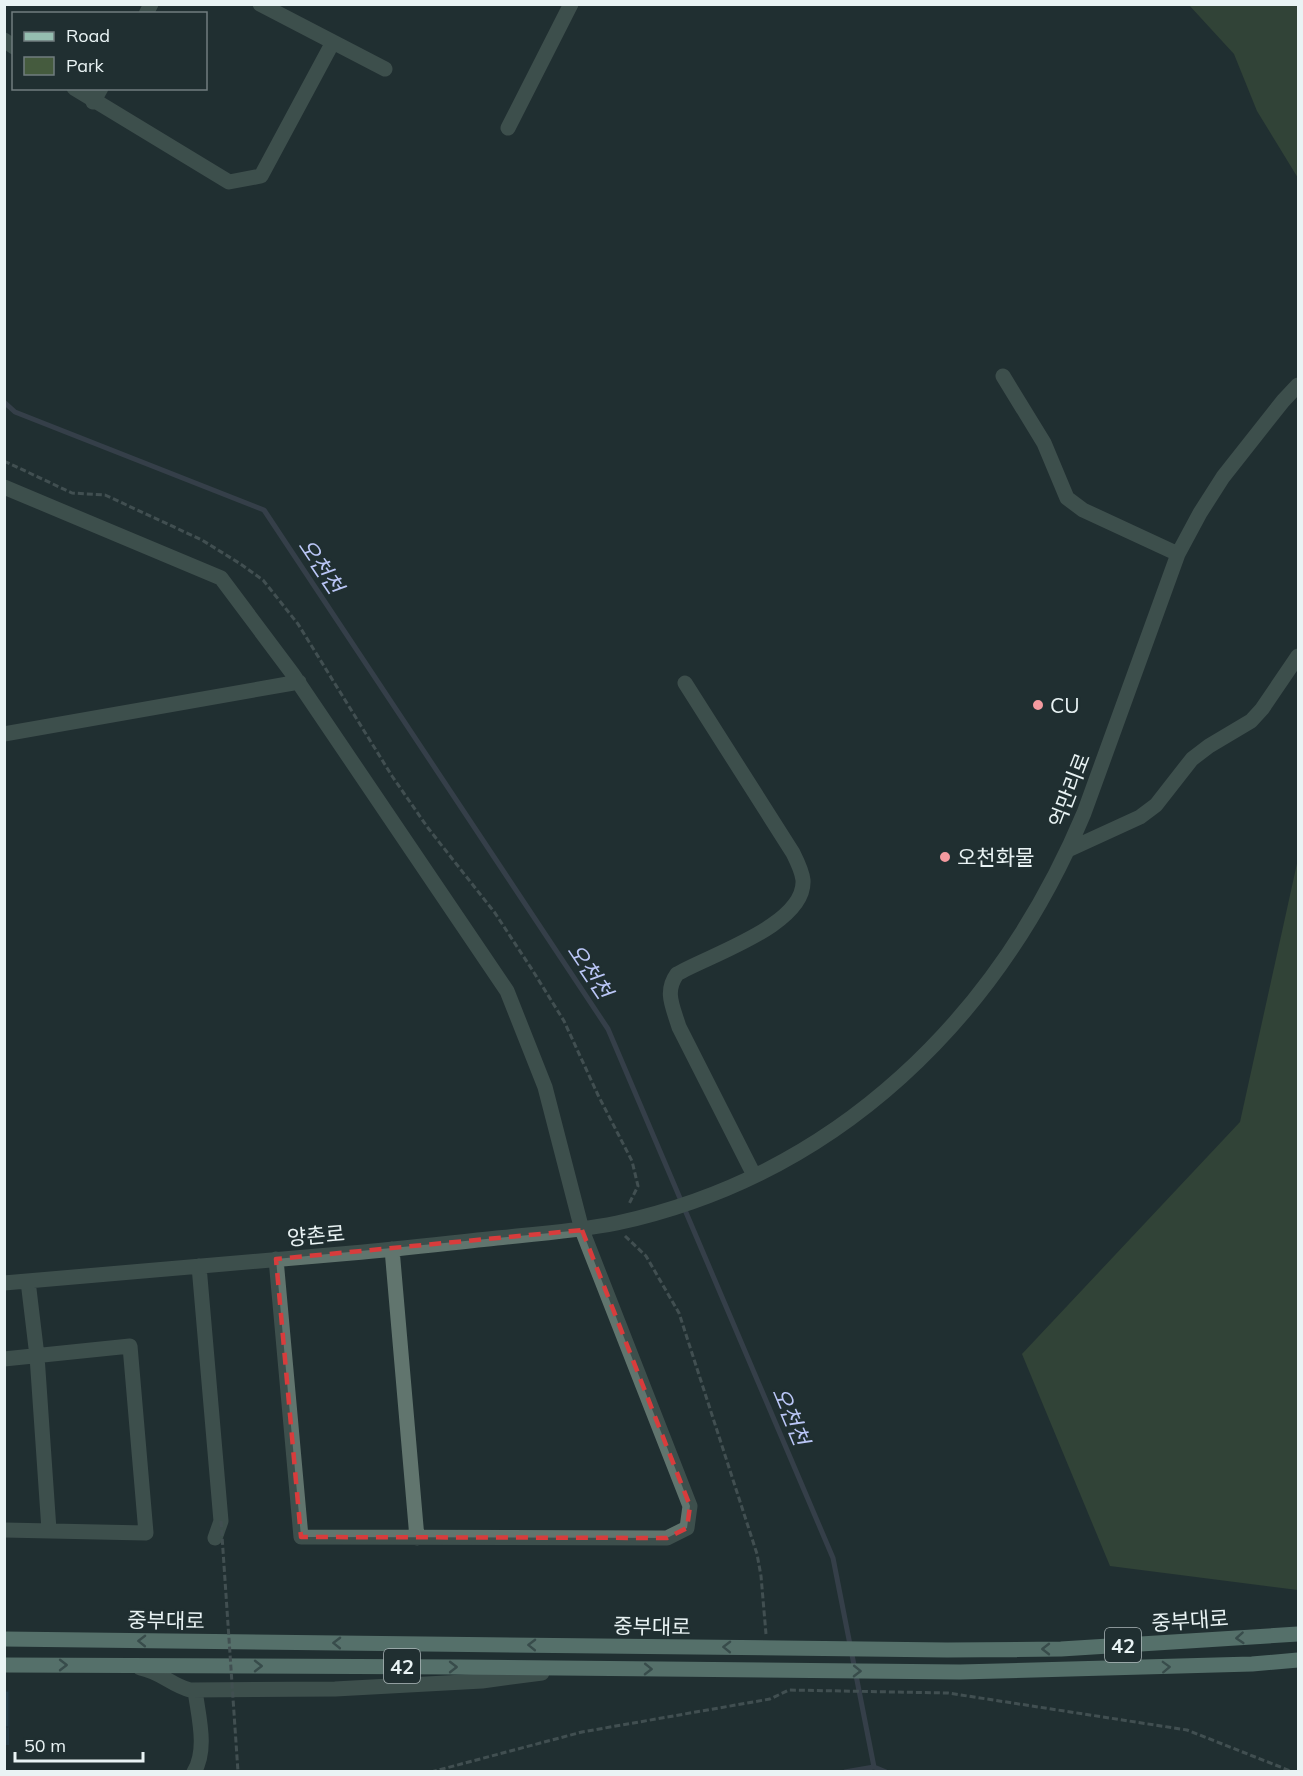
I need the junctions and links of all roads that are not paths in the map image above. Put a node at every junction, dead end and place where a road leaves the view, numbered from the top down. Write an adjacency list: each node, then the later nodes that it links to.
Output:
1 (260, 4): 3 (street)
2 (572, 4): 7 (street)
3 (333, 42): 4 (street); 6 (street)
4 (385, 69)
5 (81, 90): 6 (street)
6 (97, 95)
7 (508, 128)
8 (1003, 376): 11 (street)
9 (1299, 386): 11 (street, 억만리로)
10 (4, 488): 13 (street)
11 (1178, 554): 16 (street, 억만리로)
12 (1299, 656): 16 (street)
13 (299, 682): 15 (street); 19 (street)
14 (685, 682): 17 (street)
15 (4, 734)
16 (1068, 850): 17 (street, 억만리로)
17 (754, 1175): 18 (street, 억만리로)
18 (625, 1221): 19 (street, 양촌로)
19 (582, 1230): 20 (street, 양촌로); 30 (street)
20 (392, 1249): 21 (street, 양촌로); 30 (street)
21 (276, 1259): 22 (street, 양촌로); 30 (street)
22 (199, 1266): 23 (street, 양촌로); 29 (street)
23 (28, 1281): 24 (street, 양촌로); 25 (street)
24 (4, 1283)
25 (37, 1356): 26 (street); 28 (street); 28 (street)
26 (4, 1359)
27 (4, 1530): 28 (street)
28 (49, 1530)
29 (216, 1538)
30 (417, 1538)
31 (1299, 1634): 32 (main road, 중부대로 / 42, one-way to 32)
32 (4, 1639)
33 (1299, 1660): 34 (main road, 42)
34 (1252, 1664): 37 (main road, 중부대로 / 42, one-way to 34); 38 (main road)
35 (4, 1665): 36 (main road, 중부대로 / 42, one-way to 36)
36 (128, 1666): 37 (main road, 중부대로 / 42, one-way to 37); 39 (street)
37 (575, 1668): 39 (street)
38 (1299, 1668)
39 (195, 1690): 40 (street)
40 (194, 1772)

